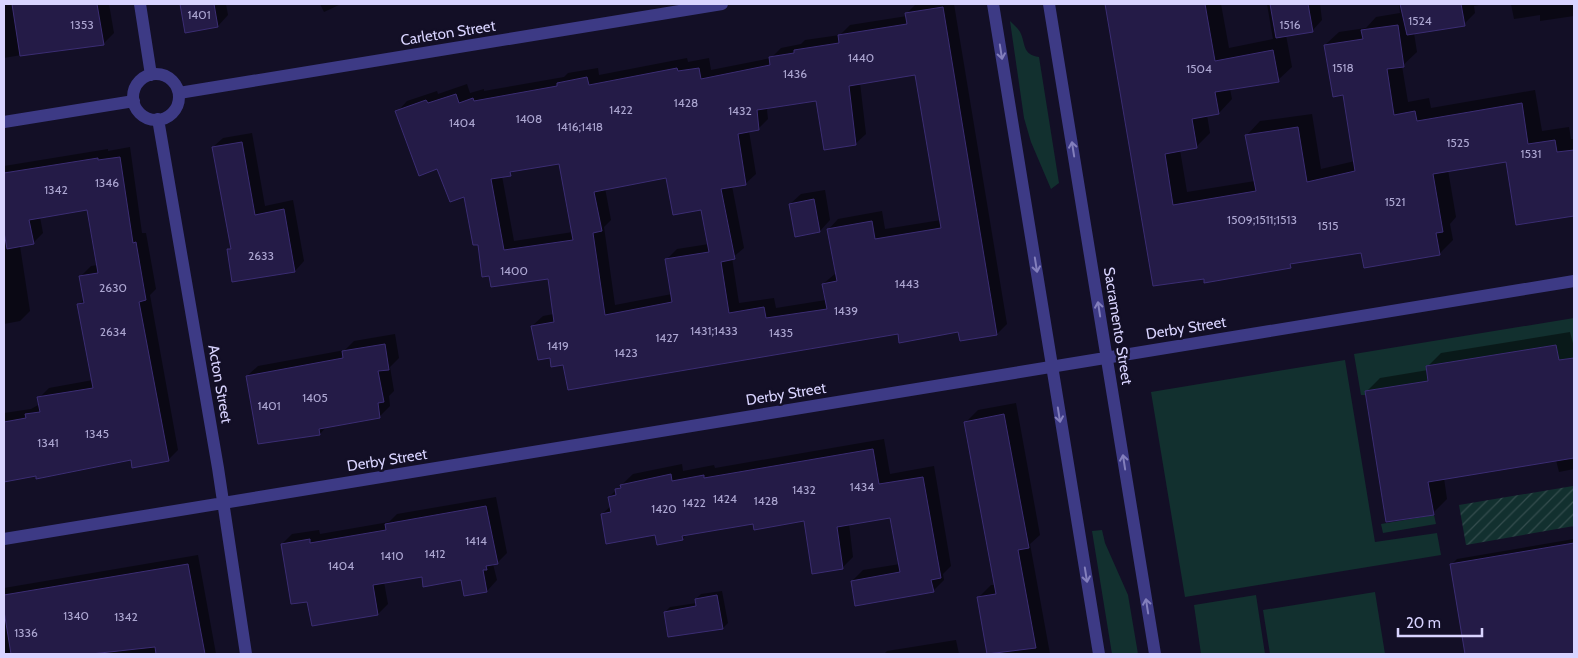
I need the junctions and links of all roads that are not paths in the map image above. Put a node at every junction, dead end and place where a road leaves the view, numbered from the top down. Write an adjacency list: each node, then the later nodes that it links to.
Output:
1 (140, 4): 5 (street)
2 (722, 4): 6 (street, Carleton Street)
3 (993, 4): 12 (street, one-way to 12)
4 (1049, 4): 11 (street, Sacramento Street, one-way to 4)
5 (152, 75): 6 (street); 7 (street)
6 (179, 94): 8 (street)
7 (134, 101): 8 (street); 9 (street)
8 (158, 119): 13 (street, Acton Street)
9 (4, 122)
10 (1574, 281): 11 (street, Derby Street)
11 (1106, 358): 12 (street, Derby Street); 17 (street, Sacramento Street, one-way to 11)
12 (1052, 366): 13 (street, Derby Street); 16 (street, one-way to 16)
13 (223, 504): 14 (street, Derby Street); 15 (street, Acton Street)
14 (4, 539)
15 (246, 654)
16 (1098, 654)
17 (1155, 654)

